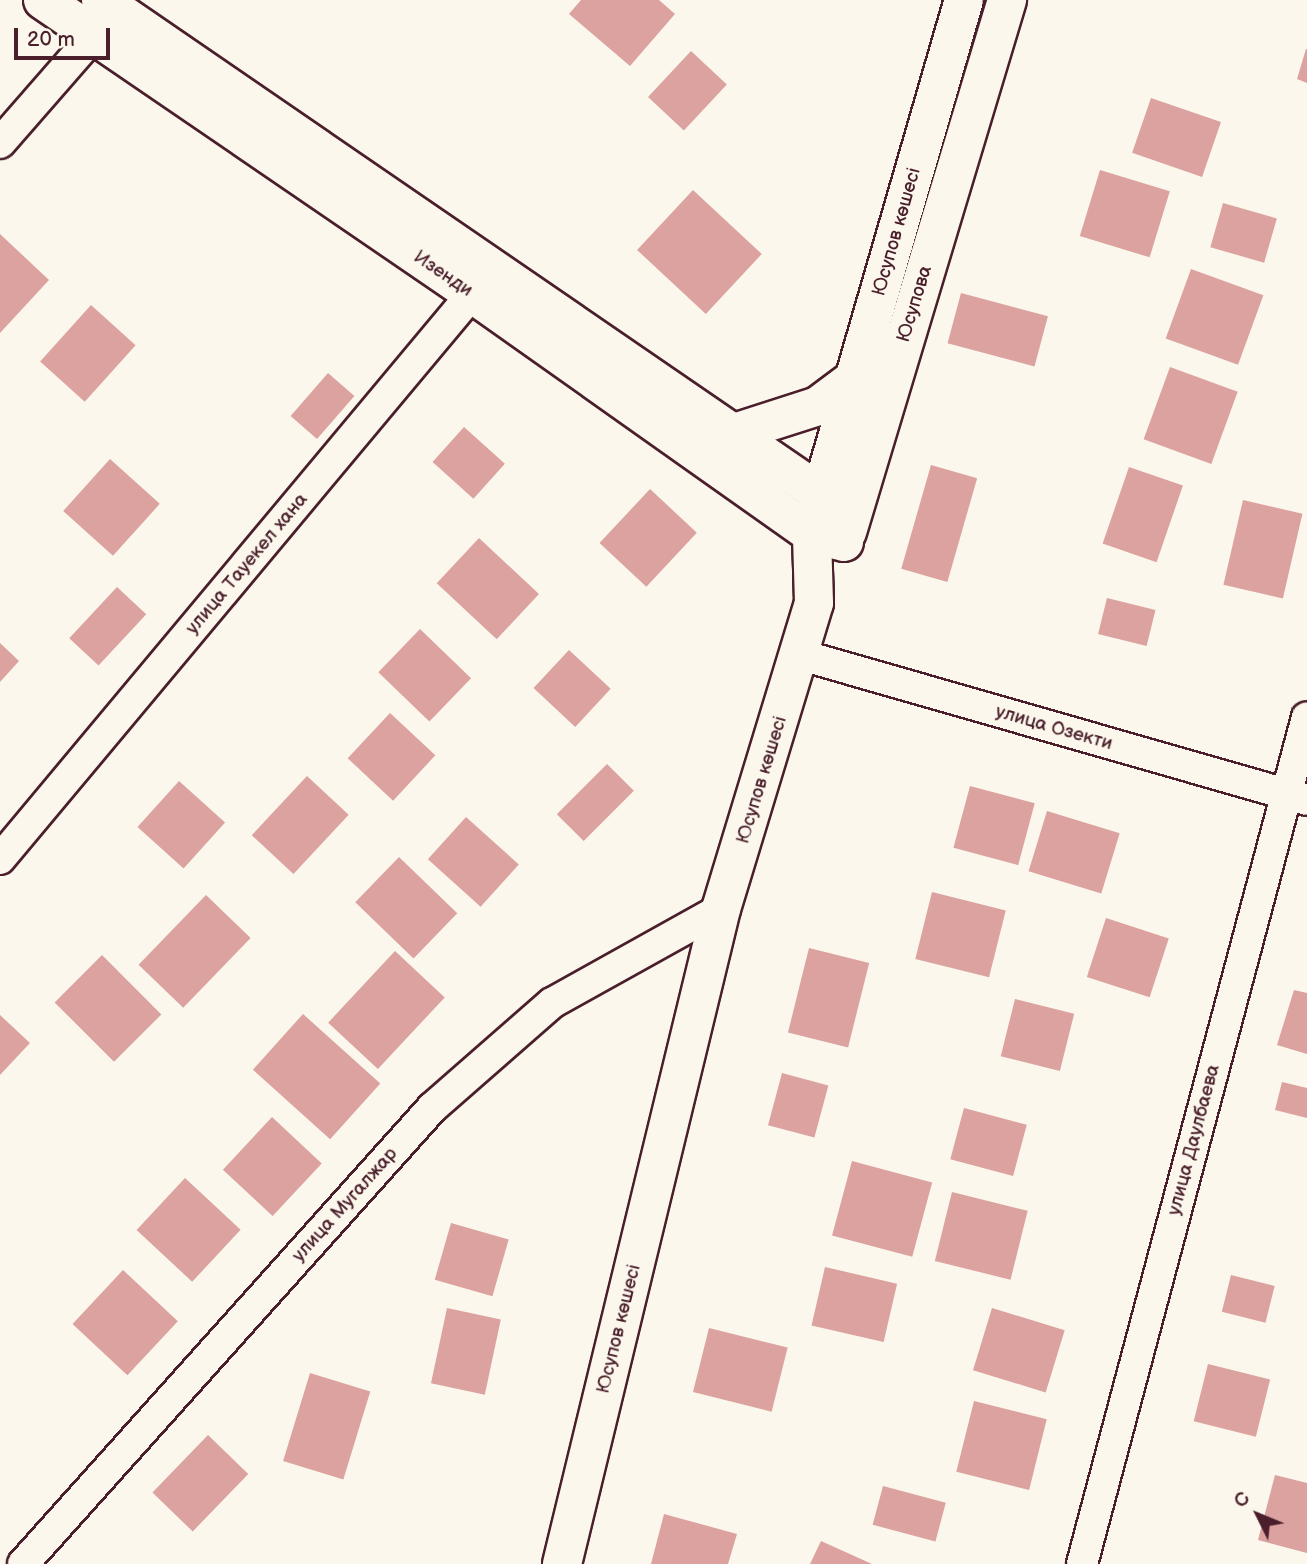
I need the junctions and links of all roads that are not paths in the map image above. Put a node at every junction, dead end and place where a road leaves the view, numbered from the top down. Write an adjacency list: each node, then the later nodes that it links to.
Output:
1 (43, 0): 4 (street, Изенди)
2 (964, 0): 7 (street, Юсупов көшесі)
3 (1007, 0): 9 (street, Юсупова)
4 (109, 12): 5 (street); 6 (street, Изенди)
5 (0, 142)
6 (483, 281): 8 (street, Изенди); 9 (street, Изенди); 14 (street, улица Тауекел хана)
7 (854, 379): 8 (street); 9 (street, Юсупов көшесі)
8 (734, 433): 9 (street, Изенди)
9 (833, 520): 10 (street, Юсупова)
10 (814, 603): 11 (street, Юсупов көшесі)
11 (801, 655): 13 (street, улица Озекти); 15 (street, Юсупов көшесі)
12 (1307, 717): 13 (street, улица Даулбаева)
13 (1296, 798): 18 (street, улица Даулбаева)
14 (0, 859)
15 (721, 909): 16 (street, улица Мугалжар); 17 (street, Юсупов көшесі)
16 (23, 1564)
17 (562, 1564)
18 (1082, 1564)

